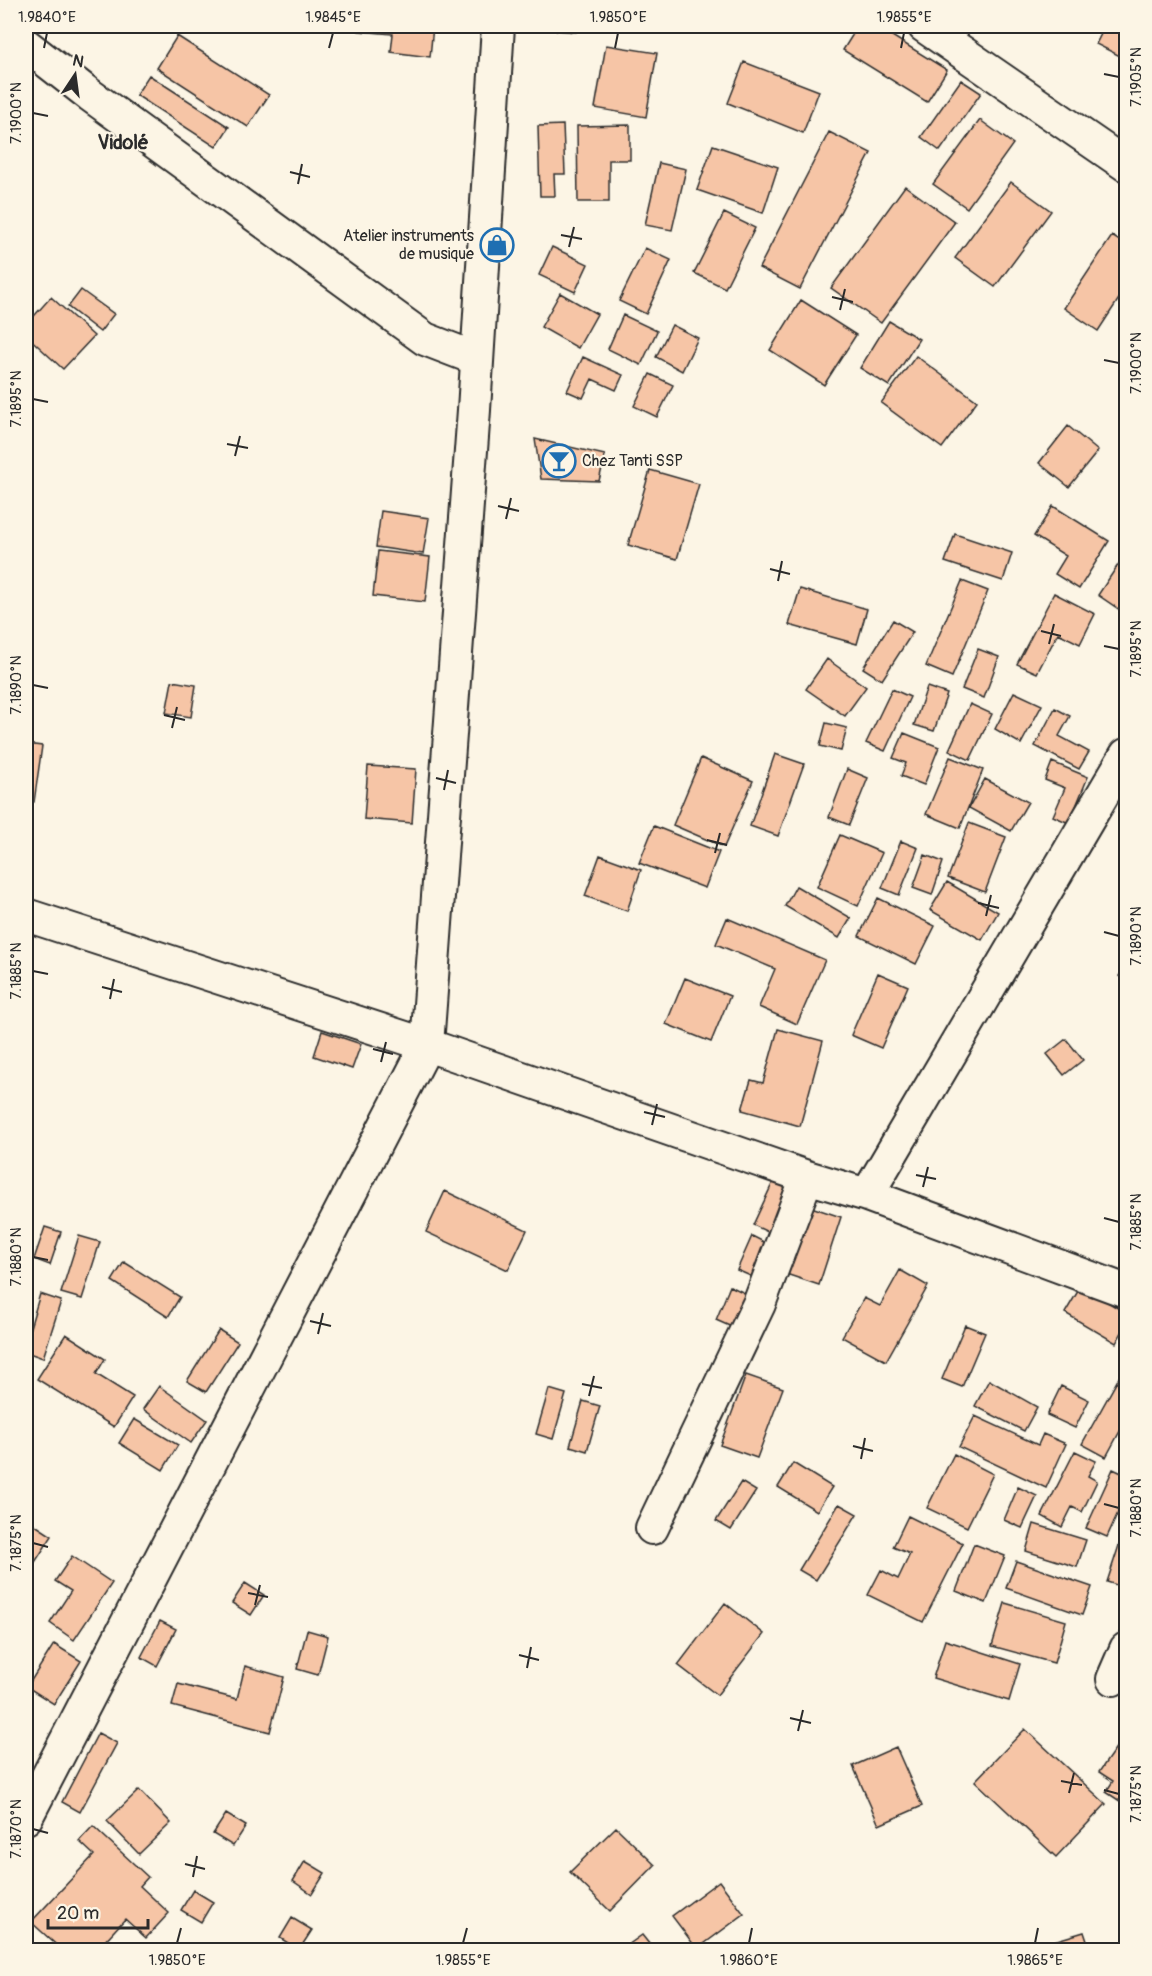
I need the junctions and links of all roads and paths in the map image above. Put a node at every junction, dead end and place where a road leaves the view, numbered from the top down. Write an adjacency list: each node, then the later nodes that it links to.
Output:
1 (498, 26): 5 (street)
2 (924, 26): 4 (street)
3 (26, 45): 5 (street)
4 (1126, 165)
5 (477, 359): 8 (street)
6 (1126, 755): 10 (street)
7 (26, 915): 8 (street)
8 (427, 1045): 9 (street); 15 (street)
9 (807, 1176): 10 (street); 12 (street)
10 (867, 1195): 11 (street)
11 (1126, 1291)
12 (652, 1528)
13 (1126, 1650): 14 (street)
14 (1113, 1679)
15 (26, 1818)

